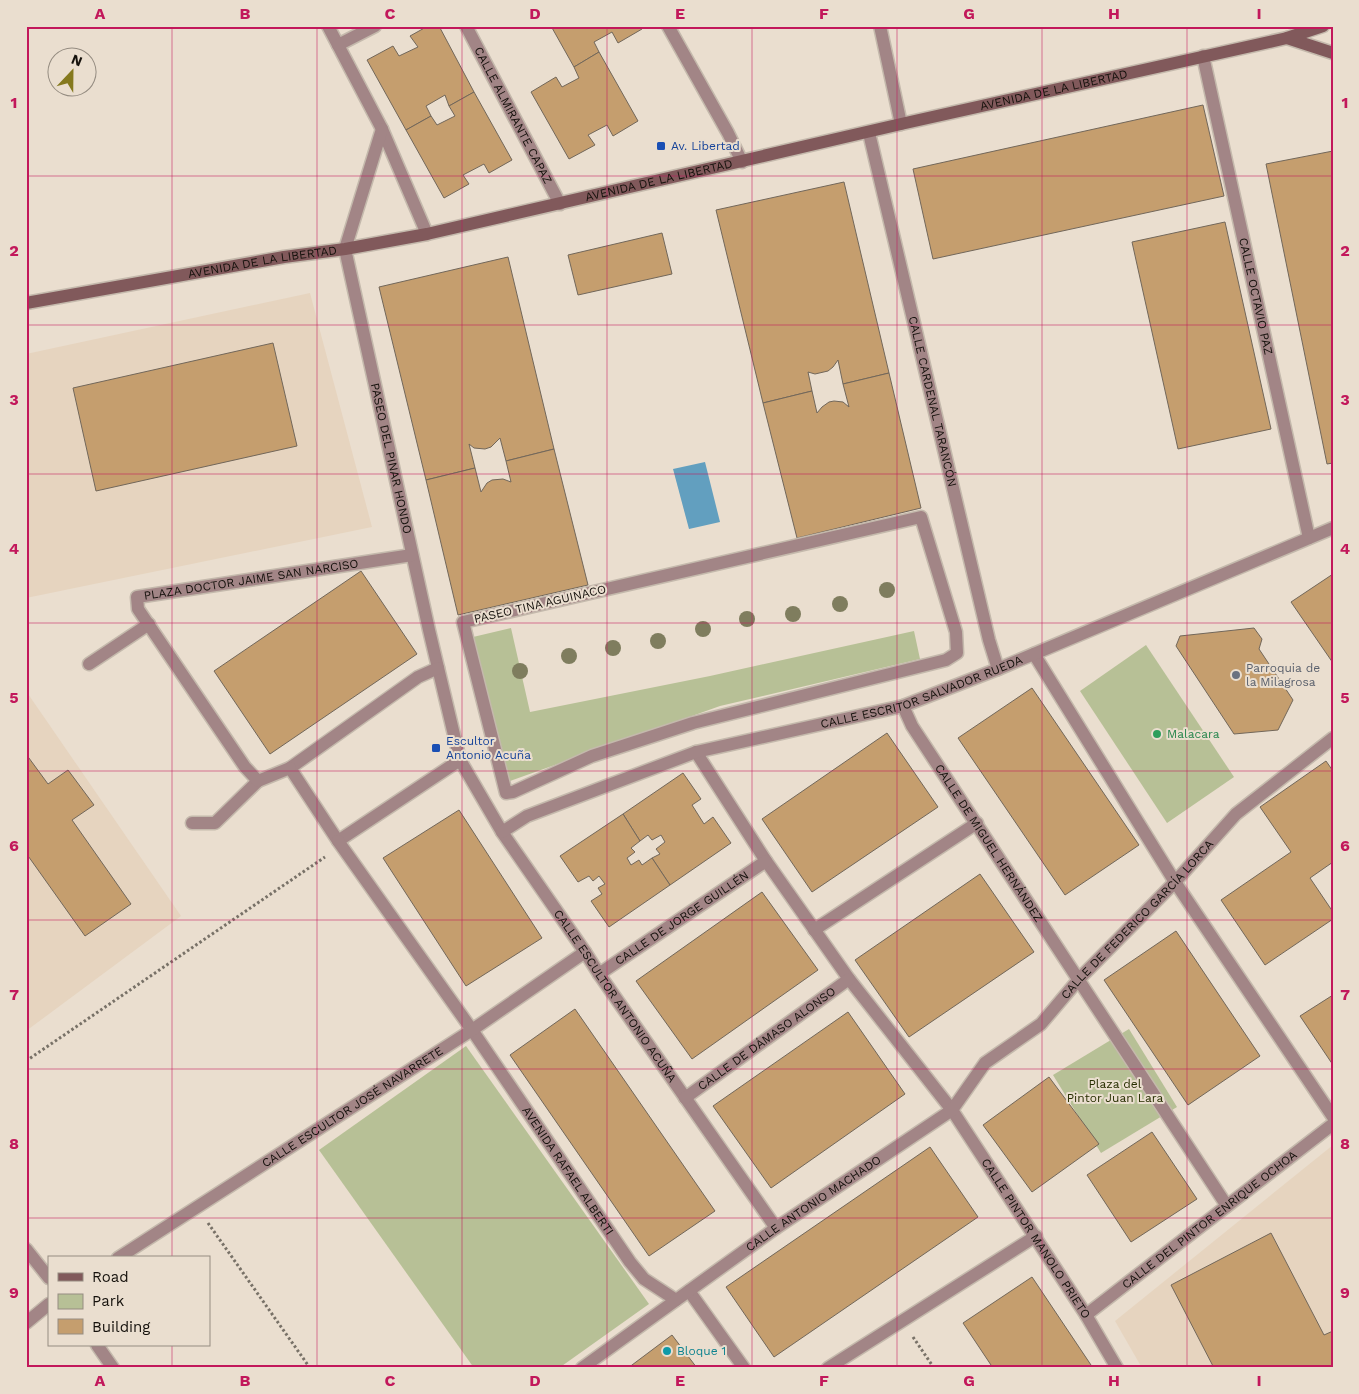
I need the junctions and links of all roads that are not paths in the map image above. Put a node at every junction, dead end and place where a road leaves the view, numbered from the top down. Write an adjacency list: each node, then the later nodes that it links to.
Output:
1 (328, 26): 8 (street)
2 (375, 26): 8 (street)
3 (466, 26): 15 (street, CALLE ALMIRANTE CAPAZ)
4 (668, 26): 14 (street)
5 (880, 26): 11 (street)
6 (1323, 26): 7 (street, AVENIDA DE LA LIBERTAD)
7 (1288, 38): 9 (street); 10 (street, AVENIDA DE LA LIBERTAD)
8 (338, 45): 12 (street)
9 (1333, 53)
10 (1203, 56): 11 (street, AVENIDA DE LA LIBERTAD); 20 (street, CALLE OCTAVIO PAZ)
11 (901, 124): 13 (street, AVENIDA DE LA LIBERTAD)
12 (382, 129): 16 (street); 17 (street)
13 (869, 132): 14 (street, AVENIDA DE LA LIBERTAD); 27 (street, CALLE CARDENAL TARANCÓN)
14 (742, 162): 15 (street, AVENIDA DE LA LIBERTAD)
15 (560, 204): 16 (street, AVENIDA DE LA LIBERTAD)
16 (427, 234): 17 (street, AVENIDA DE LA LIBERTAD)
17 (345, 250): 18 (street, AVENIDA DE LA LIBERTAD); 21 (street, PASEO DEL PINAR HONDO)
18 (26, 303)
19 (1333, 528): 20 (street, CALLE ESCRITOR SALVADOR RUEDA)
20 (1309, 538): 24 (street, CALLE ESCRITOR SALVADOR RUEDA)
21 (412, 555): 22 (street, PLAZA DOCTOR JAIME SAN NARCISO); 26 (street, PASEO DEL PINAR HONDO)
22 (149, 624): 25 (street); 33 (street, PLAZA DOCTOR JAIME SAN NARCISO)
23 (956, 632): 23 (street, PASEO TINA AGUINACO)
24 (1034, 654): 27 (street, CALLE ESCRITOR SALVADOR RUEDA); 39 (street)
25 (89, 664)
26 (438, 668): 31 (street, PASEO DEL PINAR HONDO); 32 (street)
27 (998, 669): 28 (street, CALLE ESCRITOR SALVADOR RUEDA)
28 (903, 706): 30 (street, CALLE ESCRITOR SALVADOR RUEDA); 35 (street, CALLE DE MIGUEL HERNÁNDEZ)
29 (1331, 742): 39 (street, CALLE DE FEDERICO GARCÍA LORCA)
30 (696, 752): 36 (street, CALLE ESCRITOR SALVADOR RUEDA); 38 (street, CALLE PINTOR MANOLO PRIETO)
31 (460, 760): 36 (street, CALLE ESCULTOR ANTONIO ACUÑA); 37 (street)
32 (290, 768): 33 (street); 37 (street)
33 (258, 781): 34 (street)
34 (192, 823)
35 (977, 823): 40 (street); 44 (street, CALLE DE MIGUEL HERNÁNDEZ)
36 (502, 832): 41 (street, CALLE ESCULTOR ANTONIO ACUÑA)
37 (338, 841): 45 (street, AVENIDA RAFAEL ALBERTI)
38 (766, 862): 40 (street, CALLE PINTOR MANOLO PRIETO); 42 (street, CALLE DE JORGE GUILLÉN)
39 (1175, 882): 44 (street, CALLE DE FEDERICO GARCÍA LORCA); 48 (street)
40 (814, 930): 43 (street, CALLE PINTOR MANOLO PRIETO)
41 (585, 952): 42 (street, CALLE ESCULTOR ANTONIO ACUÑA); 45 (street, CALLE ESCULTOR JOSÉ NAVARRETE)
42 (599, 974): 46 (street, CALLE ESCULTOR ANTONIO ACUÑA)
43 (849, 979): 46 (street, CALLE DE DÁMASO ALONSO); 47 (street, CALLE PINTOR MANOLO PRIETO)
44 (1079, 979): 47 (street, CALLE DE FEDERICO GARCÍA LORCA); 50 (street, CALLE DE MIGUEL HERNÁNDEZ)
45 (472, 1030): 54 (street, CALLE ESCULTOR JOSÉ NAVARRETE); 57 (street, AVENIDA RAFAEL ALBERTI)
46 (685, 1098): 51 (street, CALLE ESCULTOR ANTONIO ACUÑA)
47 (952, 1110): 51 (street, CALLE ANTONIO MACHADO); 52 (street, CALLE PINTOR MANOLO PRIETO)
48 (1333, 1117)
49 (1333, 1124): 50 (street, CALLE DEL PINTOR ENRIQUE OCHOA)
50 (1227, 1206): 59 (street, CALLE DEL PINTOR ENRIQUE OCHOA)
51 (776, 1228): 56 (street, CALLE ANTONIO MACHADO)
52 (1036, 1236): 59 (street, CALLE PINTOR MANOLO PRIETO); 65 (street)
53 (26, 1249): 55 (street)
54 (121, 1256)
55 (48, 1277)
56 (689, 1291): 57 (street, CALLE ANTONIO MACHADO); 64 (street)
57 (676, 1300): 63 (street, CALLE ANTONIO MACHADO)
58 (48, 1305): 60 (street)
59 (1086, 1314): 66 (street, CALLE PINTOR MANOLO PRIETO)
60 (26, 1323)
61 (98, 1346): 62 (street)
62 (113, 1368)
63 (582, 1368)
64 (744, 1368)
65 (828, 1368)
66 (1117, 1368)

